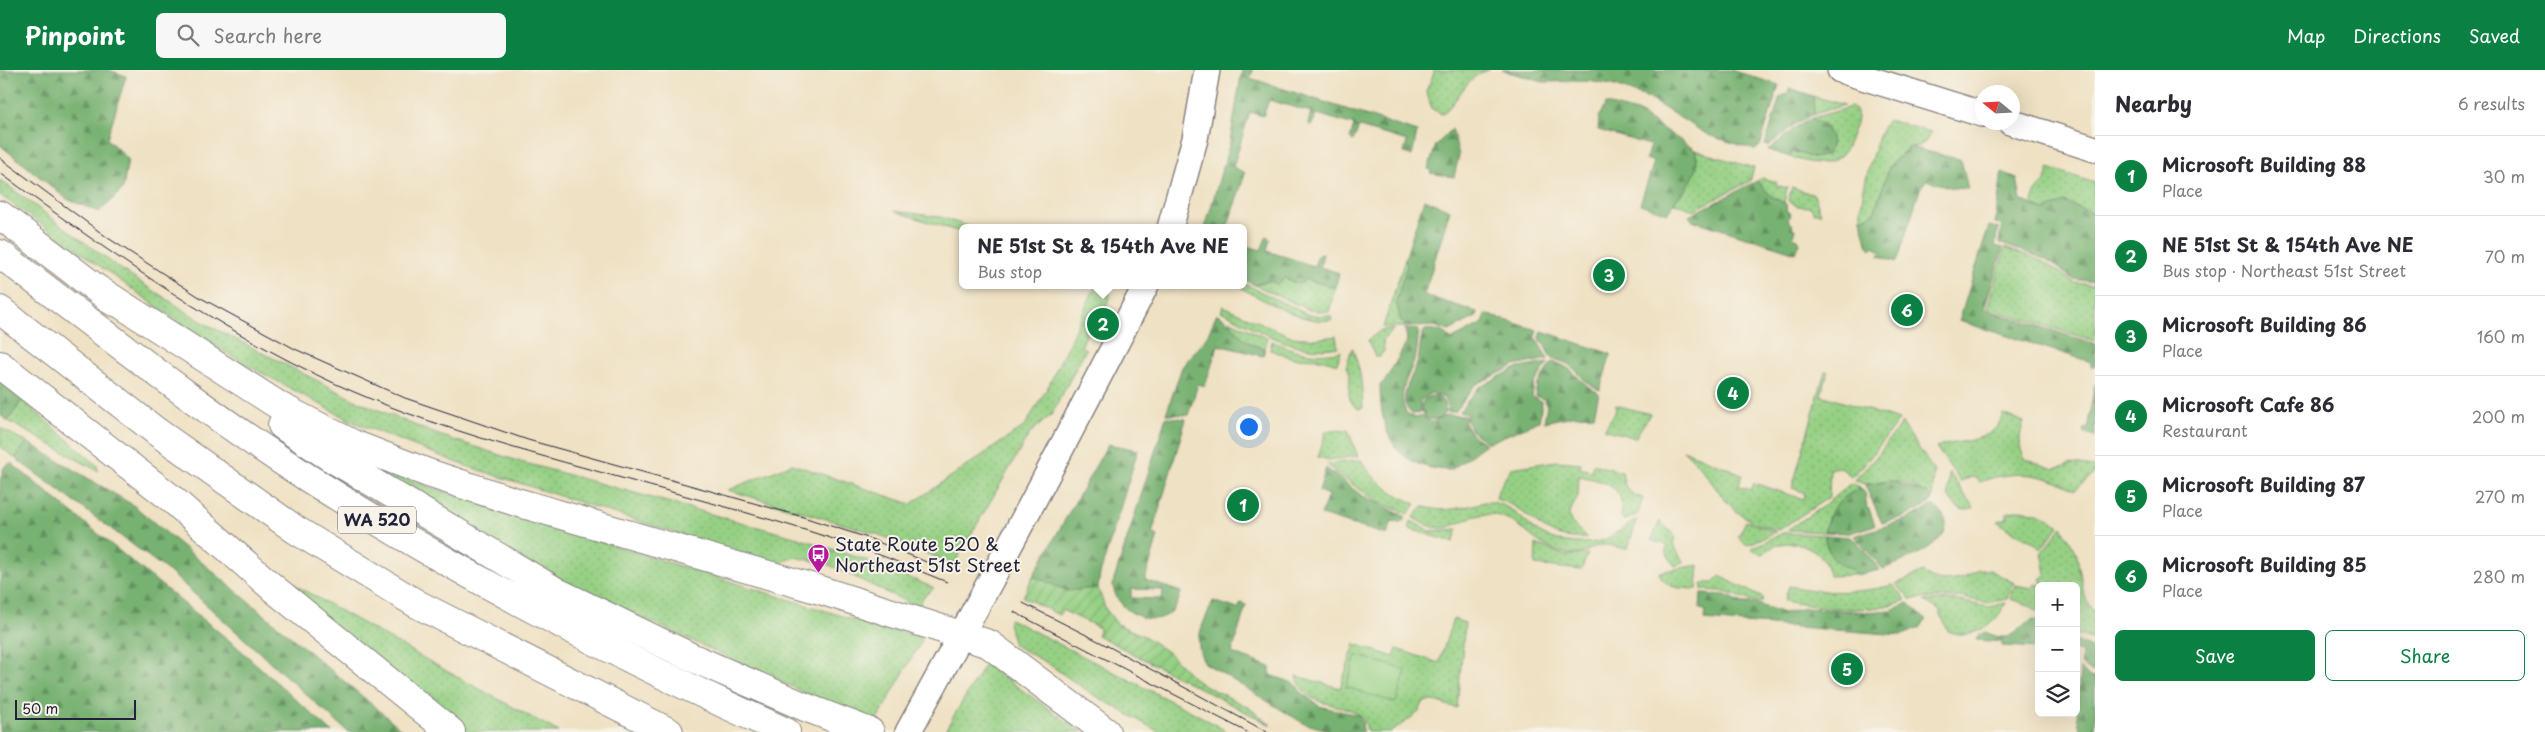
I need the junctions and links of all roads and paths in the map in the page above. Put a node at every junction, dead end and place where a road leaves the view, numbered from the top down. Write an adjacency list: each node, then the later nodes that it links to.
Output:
1 (1207, 70): 7 (main road)
2 (1840, 70): 3 (main road)
3 (1975, 112)
4 (2020, 125): 5 (main road)
5 (2095, 149)
6 (0, 215): 10 (highway)
7 (1171, 224)
8 (0, 254): 18 (highway, WA 520)
9 (1144, 289): 13 (main road)
10 (99, 290): 13 (highway); 19 (highway)
11 (0, 310): 14 (highway, WA 520)
12 (0, 365): 15 (highway)
13 (961, 634): 20 (main road); 21 (highway)
14 (632, 713): 16 (highway); 17 (highway, WA 520)
15 (451, 732)
16 (668, 732)
17 (677, 732)
18 (786, 732)
19 (870, 732)
20 (908, 732)
21 (1106, 732)

